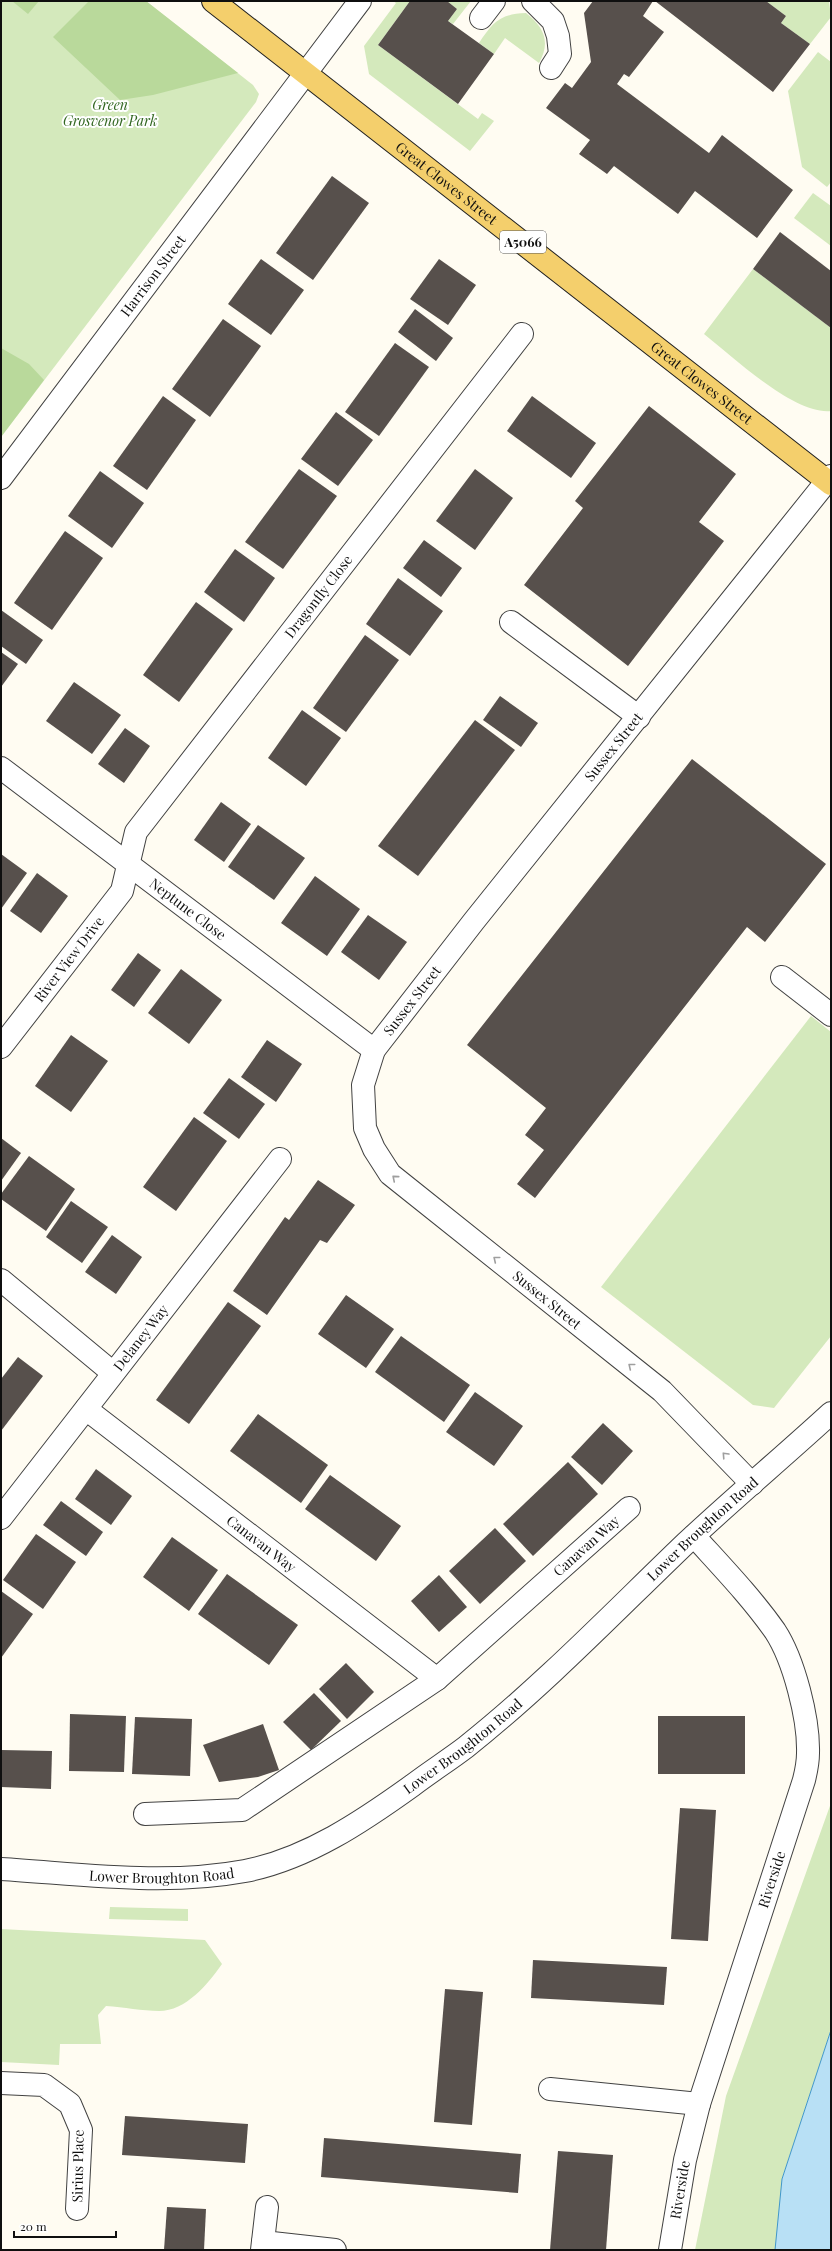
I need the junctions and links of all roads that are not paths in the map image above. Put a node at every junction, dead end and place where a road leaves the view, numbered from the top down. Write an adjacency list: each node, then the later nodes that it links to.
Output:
1 (213, 1): 7 (main road, Great Clowes Street / A5066)
2 (360, 1): 7 (street, Harrison Street)
3 (494, 1): 5 (street)
4 (533, 1): 6 (street)
5 (481, 18)
6 (551, 68)
7 (306, 73): 9 (street, Harrison Street); 10 (main road, Great Clowes Street / A5066)
8 (522, 334): 14 (street, Dragonfly Close)
9 (1, 478)
10 (830, 480): 12 (street, Sussex Street)
11 (511, 622): 12 (street)
12 (639, 716): 18 (street, Sussex Street)
13 (1, 768): 14 (street, Neptune Close)
14 (129, 867): 17 (street, River View Drive); 18 (street, Neptune Close)
15 (782, 977): 16 (street)
16 (831, 1015)
17 (1, 1047)
18 (374, 1050): 24 (street, Sussex Street, one-way to 18)
19 (280, 1159): 21 (street, Delaney Way)
20 (1, 1280): 21 (street)
21 (113, 1373): 22 (street, Delaney Way)
22 (86, 1409): 26 (street, Delaney Way); 28 (street, Canavan Way)
23 (831, 1413): 24 (street, Lower Broughton Road)
24 (752, 1484): 27 (street, Lower Broughton Road)
25 (629, 1508): 28 (street, Canavan Way)
26 (1, 1518)
27 (694, 1536): 30 (street, Lower Broughton Road); 33 (street, Riverside)
28 (436, 1679): 29 (street, Canavan Way)
29 (145, 1814)
30 (1, 1869)
31 (1, 2084): 35 (street, Sirius Place)
32 (550, 2089): 33 (street)
33 (699, 2104): 38 (street, Riverside)
34 (267, 2207): 36 (street)
35 (77, 2209)
36 (263, 2246): 37 (street)
37 (335, 2250)
38 (670, 2250)

